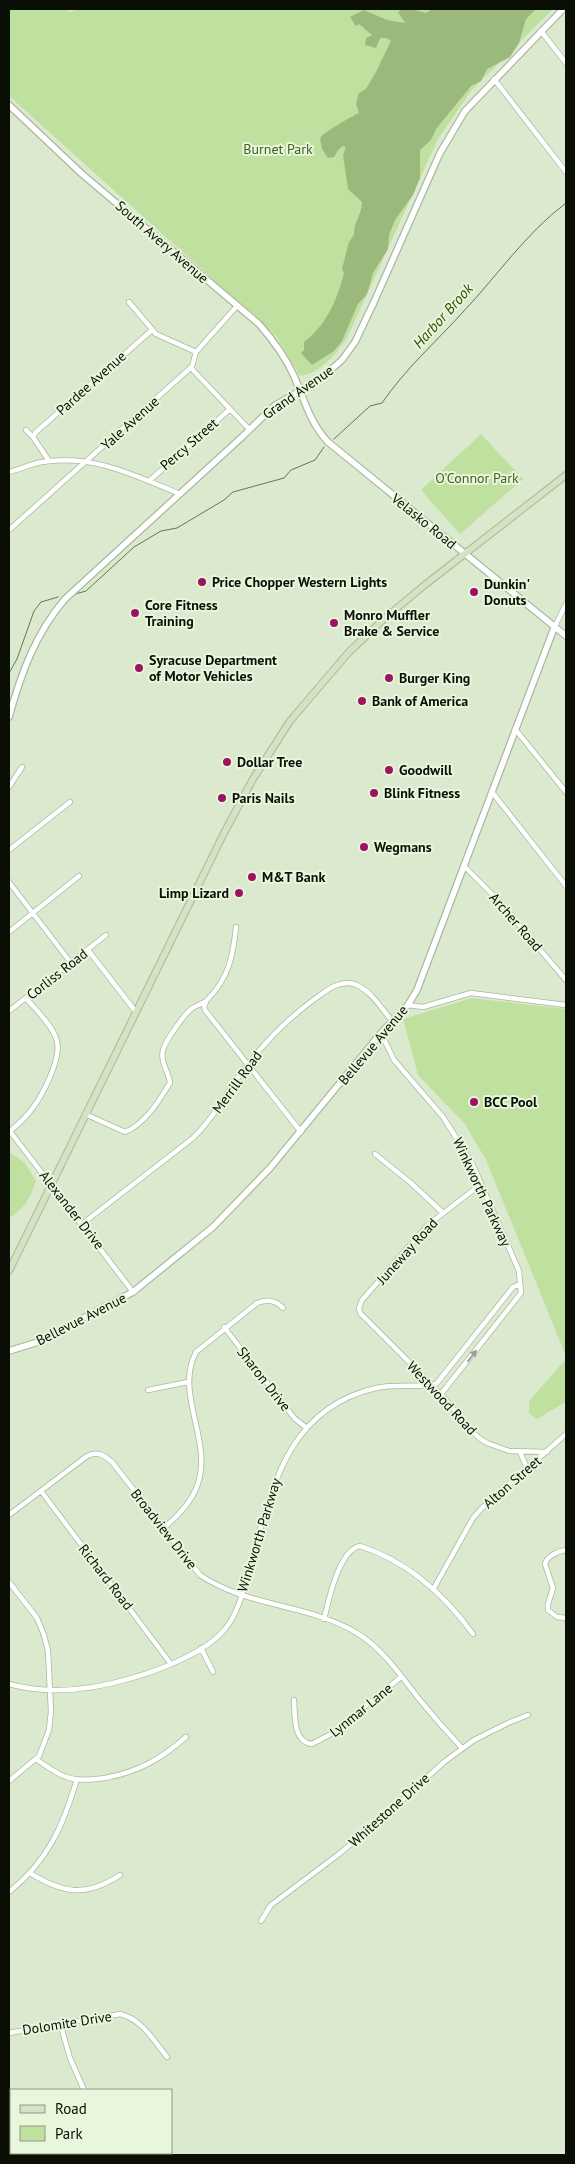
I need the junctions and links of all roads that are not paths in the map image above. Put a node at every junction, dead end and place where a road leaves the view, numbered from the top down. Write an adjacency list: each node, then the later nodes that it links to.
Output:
1 (563, 9): 2 (street, Grand Avenue)
2 (541, 31): 3 (street); 4 (street, Grand Avenue)
3 (566, 63)
4 (494, 79): 6 (street); 12 (street, Grand Avenue)
5 (9, 105): 8 (street, South Avery Avenue)
6 (566, 172)
7 (129, 302): 9 (street)
8 (237, 306): 10 (street); 12 (street, South Avery Avenue)
9 (152, 330): 10 (street); 16 (street, Pardee Avenue)
10 (196, 352): 11 (street)
11 (191, 368): 13 (street); 18 (street, Yale Avenue)
12 (299, 391): 14 (street, Grand Avenue); 24 (street, Velasko Road)
13 (230, 409): 14 (street); 21 (street, Percy Street)
14 (250, 429): 22 (street, Grand Avenue)
15 (26, 430): 16 (street)
16 (33, 437): 17 (street)
17 (49, 462): 18 (street); 19 (street)
18 (87, 462): 21 (street); 23 (street, Yale Avenue)
19 (9, 472)
20 (566, 475): 24 (main road)
21 (149, 481): 22 (street)
22 (180, 494): 28 (street, Grand Avenue)
23 (9, 530)
24 (465, 554): 26 (street, Velasko Road); 52 (main road)
25 (566, 604): 26 (street, Bellevue Avenue)
26 (554, 628): 27 (street, Velasko Road); 29 (street, Bellevue Avenue)
27 (566, 636)
28 (9, 717)
29 (516, 729): 32 (street, Bellevue Avenue); 33 (street)
30 (22, 767): 31 (street)
31 (9, 787)
32 (492, 792): 36 (street, Bellevue Avenue); 39 (street)
33 (566, 792)
34 (70, 802): 35 (street)
35 (9, 850)
36 (464, 866): 46 (street, Archer Road); 49 (street, Bellevue Avenue)
37 (79, 876): 40 (street)
38 (9, 882): 40 (street)
39 (566, 886)
40 (33, 913): 42 (street); 45 (street)
41 (236, 927): 48 (street)
42 (9, 932)
43 (106, 936): 44 (street, Corliss Road)
44 (88, 950): 45 (street, Corliss Road); 52 (street)
45 (71, 963): 47 (street, Corliss Road)
46 (566, 980)
47 (26, 998): 51 (street, Corliss Road); 57 (street)
48 (206, 1002): 55 (street); 56 (street)
49 (408, 1005): 50 (street); 53 (street, Bellevue Avenue)
50 (566, 1005)
51 (9, 1012)
52 (136, 1012): 56 (main road)
53 (392, 1020): 54 (street, Bellevue Avenue); 55 (street, Merrill Road)
54 (381, 1033): 58 (street, Bellevue Avenue); 61 (street, Winkworth Parkway)
55 (248, 1065): 58 (street); 63 (street, Merrill Road)
56 (86, 1114): 60 (main road)
57 (9, 1130): 60 (street, Alexander Drive)
58 (300, 1132): 66 (street, Bellevue Avenue)
59 (376, 1154): 62 (street)
60 (52, 1184): 63 (street, Alexander Drive); 64 (main road)
61 (481, 1184): 62 (street, Juneway Road); 65 (street, Winkworth Parkway)
62 (442, 1212): 67 (street, Juneway Road)
63 (82, 1224): 66 (street, Alexander Drive)
64 (9, 1271)
65 (520, 1284): 72 (street); 74 (street, one-way to 65)
66 (133, 1292): 70 (street, Bellevue Avenue)
67 (360, 1304): 72 (street, Westwood Road)
68 (283, 1308): 69 (street)
69 (224, 1327): 71 (street); 75 (street, Sharon Drive)
70 (9, 1351)
71 (188, 1382): 73 (street); 82 (street)
72 (432, 1385): 74 (street, Westwood Road); 75 (street, Winkworth Parkway)
73 (148, 1390)
74 (442, 1394): 77 (street, Westwood Road)
75 (307, 1428): 86 (street, Winkworth Parkway)
76 (566, 1434): 78 (street, Alton Street)
77 (520, 1452): 78 (street, Westwood Road); 79 (street)
78 (547, 1452): 79 (street, Alton Street)
79 (527, 1468): 85 (street, Alton Street)
80 (41, 1491): 81 (street); 82 (street, Broadview Drive); 91 (street, Richard Road)
81 (9, 1515)
82 (163, 1529): 86 (street, Broadview Drive)
83 (566, 1550): 87 (street)
84 (9, 1582): 95 (street)
85 (434, 1588): 88 (street); 89 (street)
86 (241, 1594): 88 (street, Broadview Drive); 90 (street, Winkworth Parkway)
87 (566, 1618)
88 (324, 1619): 93 (street, Broadview Drive)
89 (473, 1634)
90 (201, 1648): 91 (street, Winkworth Parkway); 92 (street)
91 (171, 1664): 95 (street, Winkworth Parkway)
92 (213, 1672)
93 (401, 1677): 96 (street, Lynmar Lane); 99 (street, Broadview Drive)
94 (9, 1684): 95 (street, Winkworth Parkway)
95 (49, 1690): 100 (street)
96 (294, 1700)
97 (528, 1715): 99 (street, Whitestone Drive)
98 (186, 1737): 101 (street)
99 (462, 1748): 106 (street, Whitestone Drive)
100 (36, 1759): 101 (street); 102 (street)
101 (77, 1779): 103 (street)
102 (9, 1780)
103 (30, 1873): 104 (street); 105 (street)
104 (120, 1875)
105 (9, 1892)
106 (261, 1921)
107 (60, 2023): 108 (street, Dolomite Drive); 109 (street, Dolomite Drive); 110 (street)
108 (9, 2033)
109 (167, 2057)
110 (84, 2089)

